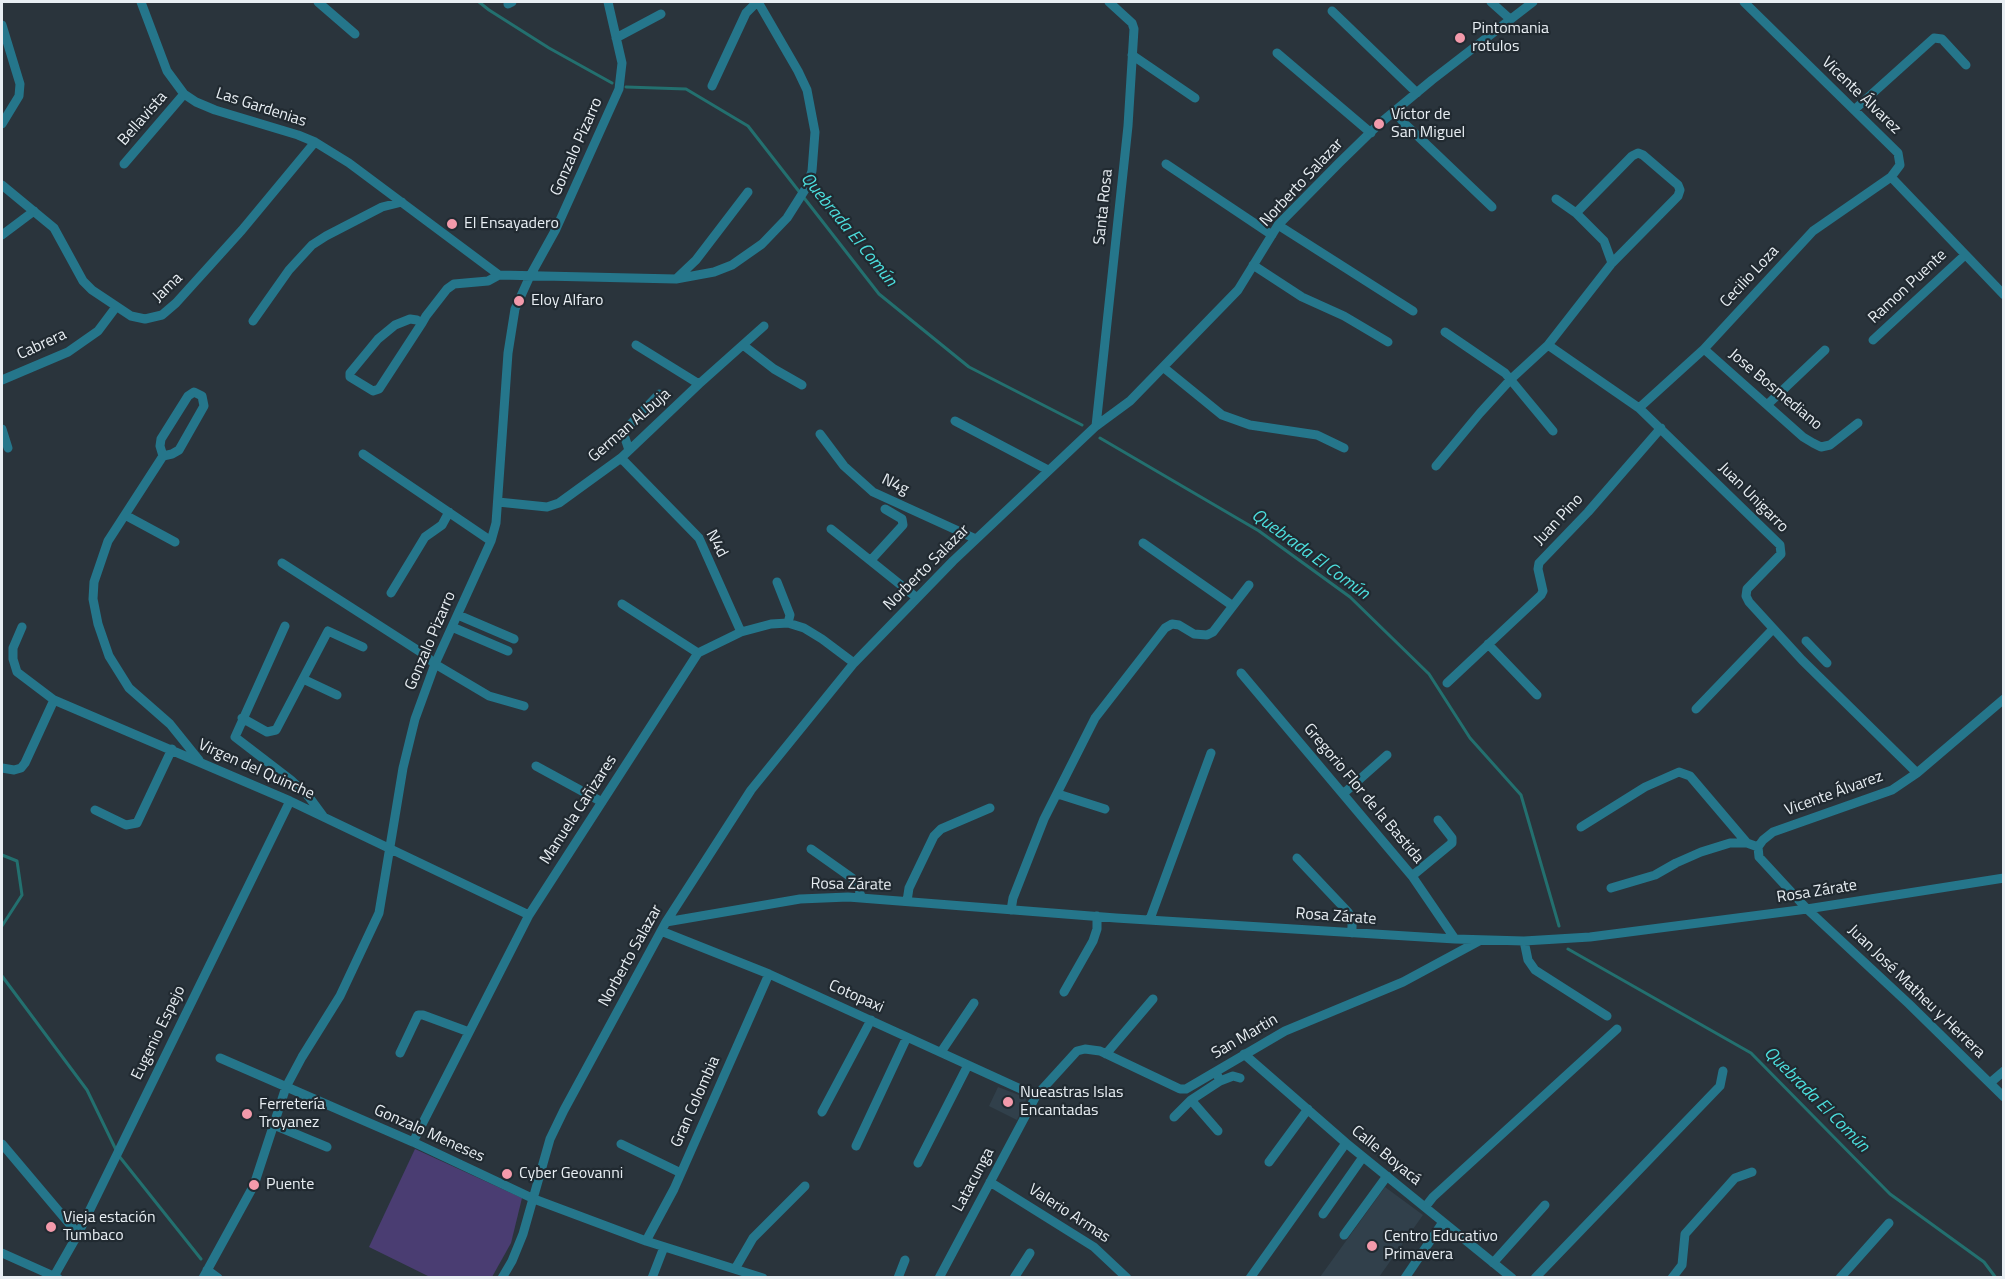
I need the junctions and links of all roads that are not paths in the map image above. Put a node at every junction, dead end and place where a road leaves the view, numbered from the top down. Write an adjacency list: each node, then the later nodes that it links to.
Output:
1 (141, 2): 20 (street, Las Gardenias)
2 (318, 2): 13 (street)
3 (608, 2): 14 (street, Gonzalo Pizarro)
4 (758, 2): 18 (street); 45 (street)
5 (1109, 2): 16 (street, Santa Rosa)
6 (1491, 2): 11 (street)
7 (1533, 2): 11 (street, Norberto Salazar)
8 (1744, 2): 22 (street, Vicente Álvarez)
9 (1332, 11): 19 (street)
10 (662, 14): 14 (street)
11 (1510, 19): 19 (street, Norberto Salazar)
12 (2, 26): 24 (street)
13 (355, 34)
14 (616, 38): 44 (street, Gonzalo Pizarro)
15 (1277, 53): 25 (street)
16 (1132, 55): 21 (street); 70 (street, Santa Rosa)
17 (1966, 65): 22 (street)
18 (712, 86)
19 (1417, 93): 23 (street, Norberto Salazar)
20 (184, 94): 26 (street, Las Gardenias); 27 (street, Bellavista)
21 (1195, 98)
22 (1854, 110): 29 (street, Vicente Álvarez)
23 (1395, 112): 25 (street, Norberto Salazar); 34 (street)
24 (2, 124)
25 (1371, 133): 37 (street, Norberto Salazar)
26 (315, 142): 33 (street, Las Gardenias); 47 (street, Jama)
27 (124, 164)
28 (1166, 164): 38 (street)
29 (1891, 177): 40 (street); 58 (street, Cecilio Loza)
30 (2, 184): 35 (street, Jama)
31 (748, 192): 45 (street)
32 (1556, 199): 36 (street)
33 (402, 202): 43 (street, Las Gardenias); 49 (street)
34 (1492, 207)
35 (34, 211): 39 (street); 47 (street, Jama)
36 (1576, 213): 41 (street); 41 (street)
37 (1278, 225): 38 (street, Norberto Salazar); 48 (street)
38 (1272, 235): 42 (street, Norberto Salazar)
39 (2, 236)
40 (1965, 255): 46 (street); 53 (street, Ramon Puente)
41 (1612, 263): 57 (street)
42 (1253, 265): 54 (street); 60 (street, Norberto Salazar)
43 (499, 275): 44 (street); 50 (street)
44 (530, 276): 45 (street); 85 (street, Gonzalo Pizarro)
45 (676, 279)
46 (2003, 294)
47 (116, 307): 62 (street, Cabrera)
48 (1413, 311)
49 (253, 321)
50 (422, 323): 50 (street)
51 (764, 326): 56 (street, German ALbuja)
52 (1445, 332): 61 (street)
53 (1873, 340)
54 (1388, 342)
55 (636, 345): 63 (street)
56 (743, 345): 63 (street, German ALbuja); 64 (street)
57 (1548, 345): 61 (street); 67 (street, Juan Unigarro)
58 (1704, 349): 66 (street, Jose Bosmediano); 67 (street, Cecilio Loza)
59 (1825, 350): 66 (street)
60 (1163, 367): 70 (street, Norberto Salazar); 78 (street)
61 (1511, 379): 73 (street); 83 (street)
62 (2, 380)
63 (699, 384): 79 (street, German ALbuja)
64 (802, 385)
65 (659, 394): 74 (street)
66 (1767, 405): 69 (street, Jose Bosmediano)
67 (1639, 408): 71 (street, Juan Unigarro)
68 (955, 421): 84 (street)
69 (1858, 423)
70 (1096, 426): 84 (street, Norberto Salazar)
71 (1661, 428): 107 (street, Juan Unigarro); 111 (street, Juan Pino)
72 (2, 429): 77 (street)
73 (1553, 431)
74 (623, 432): 76 (street); 79 (street)
75 (820, 434): 90 (street, N4g)
76 (613, 442)
77 (8, 448)
78 (1344, 448)
79 (629, 450): 82 (street, German ALbuja)
80 (363, 454): 87 (street)
81 (163, 456): 81 (street); 88 (street)
82 (621, 458): 85 (street, German ALbuja); 108 (street, N4d)
83 (1436, 466)
84 (1048, 470): 90 (street, Norberto Salazar)
85 (498, 502): 91 (street, Gonzalo Pizarro)
86 (885, 509): 94 (street)
87 (449, 512): 91 (street); 98 (street)
88 (125, 515): 92 (street); 133 (street)
89 (831, 529): 94 (street)
90 (976, 539): 99 (street, Norberto Salazar)
91 (491, 541): 102 (street, Gonzalo Pizarro)
92 (175, 542)
93 (1143, 543): 101 (street)
94 (871, 560): 99 (street)
95 (282, 562): 119 (street)
96 (777, 582): 103 (street)
97 (1249, 585): 101 (street)
98 (391, 593)
99 (917, 598): 117 (street, Norberto Salazar)
100 (622, 604): 115 (street)
101 (1233, 606): 137 (street)
102 (458, 615): 106 (street, Gonzalo Pizarro); 109 (street)
103 (788, 623): 108 (street); 117 (street)
104 (285, 626): 129 (street)
105 (22, 627): 126 (street, Virgen del Quinche)
106 (452, 627): 114 (street); 119 (street, Gonzalo Pizarro)
107 (1773, 629): 116 (street, Juan Unigarro); 128 (street)
108 (741, 632): 115 (street)
109 (514, 639)
110 (1806, 641): 113 (street)
111 (1488, 644): 122 (street, Juan Pino); 124 (street)
112 (363, 647): 121 (street)
113 (1813, 650): 116 (street); 118 (street)
114 (508, 651)
115 (698, 653): 140 (street, Manuela Cañizares)
116 (1802, 660): 136 (street, Juan Unigarro)
117 (854, 663): 162 (street, Norberto Salazar)
118 (1827, 663)
119 (435, 664): 127 (street); 149 (street, Gonzalo Pizarro)
120 (1241, 673): 138 (street, Gregorio Flor de la Bastida)
121 (303, 679): 123 (street); 129 (street)
122 (1447, 683)
123 (336, 695)
124 (1537, 695)
125 (2004, 699): 136 (street, Vicente Álvarez)
126 (54, 700): 130 (street, Virgen del Quinche); 135 (street)
127 (524, 706)
128 (1696, 709)
129 (243, 718): 144 (street)
130 (172, 749): 133 (street, Virgen del Quinche); 143 (street)
131 (1211, 753): 161 (street)
132 (1387, 755): 138 (street)
133 (200, 761): 139 (street, Virgen del Quinche)
134 (536, 766): 140 (street)
135 (2, 768)
136 (1917, 773): 150 (street, Vicente Álvarez)
137 (1058, 794): 142 (street); 158 (street)
138 (1343, 794): 152 (street, Gregorio Flor de la Bastida)
139 (290, 801): 144 (street, Virgen del Quinche); 217 (street, Eugenio Espejo)
140 (602, 802): 159 (street, Manuela Cañizares)
141 (990, 808): 156 (street)
142 (1105, 809)
143 (95, 810)
144 (324, 818): 149 (street, Virgen del Quinche)
145 (1438, 820): 152 (street)
146 (1581, 827): 147 (street)
147 (1747, 843): 150 (street); 154 (street)
148 (811, 849): 155 (street)
149 (389, 850): 159 (street, Virgen del Quinche); 188 (street, Gonzalo Pizarro)
150 (1759, 852): 157 (street)
151 (1297, 858): 163 (street)
152 (1412, 876): 164 (street, Gregorio Flor de la Bastida)
153 (2004, 878): 157 (street, Rosa Zárate)
154 (1611, 888)
155 (861, 898): 156 (street, Rosa Zárate); 162 (street, Rosa Zárate)
156 (907, 902): 158 (street, Rosa Zárate)
157 (1808, 909): 166 (street, Rosa Zárate); 187 (street, Juan José Matheu y Herrera)
158 (1011, 910): 160 (street, Rosa Zárate)
159 (529, 915): 174 (street, Manuela Cañizares)
160 (1097, 916): 161 (street, Rosa Zárate); 168 (street)
161 (1150, 919): 163 (street, Rosa Zárate)
162 (664, 926): 167 (street, Cotopaxi); 211 (street, Norberto Salazar)
163 (1352, 933): 164 (street, Rosa Zárate)
164 (1455, 939): 165 (street, Rosa Zárate)
165 (1481, 940): 166 (street, Rosa Zárate); 179 (street, San Martin)
166 (1524, 940): 171 (street)
167 (769, 974): 172 (street, Cotopaxi); 207 (street, Gran Colombia)
168 (1064, 992)
169 (1153, 999): 178 (street)
170 (974, 1003): 176 (street)
171 (1607, 1016)
172 (871, 1020): 175 (street, Cotopaxi); 193 (street)
173 (1617, 1029): 213 (street)
174 (469, 1032): 177 (street); 197 (street, Manuela Cañizares)
175 (907, 1037): 176 (street, Cotopaxi); 201 (street)
176 (941, 1052): 181 (street, Cotopaxi)
177 (400, 1053)
178 (1106, 1054): 184 (street, San Martin); 189 (street, San Martin)
179 (1244, 1054): 184 (street, San Martin); 192 (street, Calle Boyacá)
180 (220, 1058): 188 (street, Gonzalo Meneses)
181 (968, 1065): 189 (street, Cotopaxi); 205 (street)
182 (1723, 1071): 239 (street)
183 (2004, 1071): 187 (street)
184 (1216, 1072): 186 (street)
185 (1240, 1078): 186 (street)
186 (1220, 1081): 191 (street)
187 (1990, 1083): 190 (street, Juan José Matheu y Herrera)
188 (286, 1087): 195 (street, Gonzalo Pizarro); 197 (street, Gonzalo Meneses)
189 (1036, 1096): 209 (street, Latacunga)
190 (2004, 1097)
191 (1191, 1100): 194 (street); 196 (street)
192 (1308, 1109): 199 (street, Calle Boyacá); 204 (street)
193 (822, 1112)
194 (1174, 1117)
195 (274, 1125): 202 (street); 226 (street, Gonzalo Pizarro)
196 (1218, 1131)
197 (413, 1142): 211 (street, Gonzalo Meneses)
198 (2, 1143): 217 (street)
199 (1346, 1143): 203 (street, Calle Boyacá); 236 (street)
200 (621, 1144): 207 (street)
201 (856, 1146)
202 (327, 1148)
203 (1363, 1157): 208 (street, Calle Boyacá); 214 (street)
204 (1269, 1162)
205 (918, 1163)
206 (1752, 1172): 240 (street)
207 (681, 1173): 219 (street, Gran Colombia)
208 (1387, 1176): 213 (street, Calle Boyacá); 218 (street)
209 (990, 1182): 233 (street, Latacunga); 235 (street, Valerio Armas)
210 (805, 1186): 225 (street)
211 (534, 1199): 219 (street, Gonzalo Meneses); 229 (street, Norberto Salazar)
212 (1545, 1205): 224 (street)
213 (1426, 1206): 215 (street, Calle Boyacá)
214 (1323, 1214)
215 (1443, 1222): 224 (street, Calle Boyacá); 237 (street)
216 (1889, 1223): 241 (street)
217 (78, 1234): 227 (street, Eugenio Espejo)
218 (1344, 1235)
219 (646, 1241): 220 (street, Gonzalo Meneses)
220 (664, 1246): 225 (street, Gonzalo Meneses); 230 (street)
221 (2, 1253): 227 (street)
222 (1030, 1253): 234 (street)
223 (905, 1260): 232 (street)
224 (1493, 1263): 238 (street, Calle Boyacá)
225 (735, 1269): 231 (street, Gonzalo Meneses)
226 (205, 1274): 228 (street)
227 (55, 1277)
228 (218, 1278)
229 (502, 1278)
230 (652, 1278)
231 (764, 1278)
232 (898, 1278)
233 (939, 1278)
234 (1014, 1278)
235 (1126, 1278)
236 (1251, 1278)
237 (1405, 1278)
238 (1512, 1278)
239 (1535, 1278)
240 (1672, 1278)
241 (1840, 1278)

